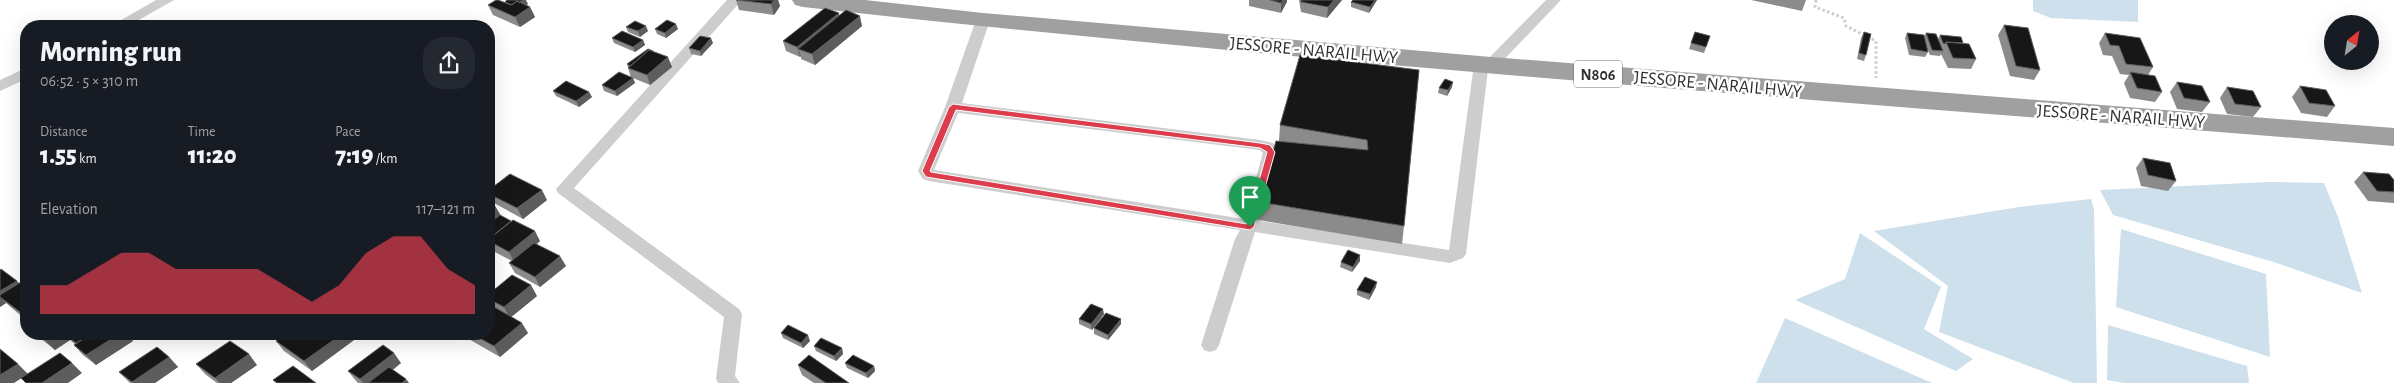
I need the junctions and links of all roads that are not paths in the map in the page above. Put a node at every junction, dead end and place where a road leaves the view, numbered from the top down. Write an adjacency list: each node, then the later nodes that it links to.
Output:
1 (167, 0): 6 (street)
2 (735, 0): 15 (street)
3 (803, 0): 5 (highway, JESSORE - NARAIL HWY / N806)
4 (1554, 0): 8 (street)
5 (898, 5): 7 (highway, JESSORE - NARAIL HWY / N806)
6 (129, 20)
7 (982, 20): 8 (highway, JESSORE - NARAIL HWY / N806); 11 (street)
8 (1486, 65): 12 (highway, JESSORE - NARAIL HWY / N806); 13 (street)
9 (20, 76): 10 (street)
10 (0, 86)
11 (953, 107): 13 (street); 13 (street)
12 (2394, 137)
13 (1250, 227): 14 (street)
14 (1210, 345)
15 (731, 383)

